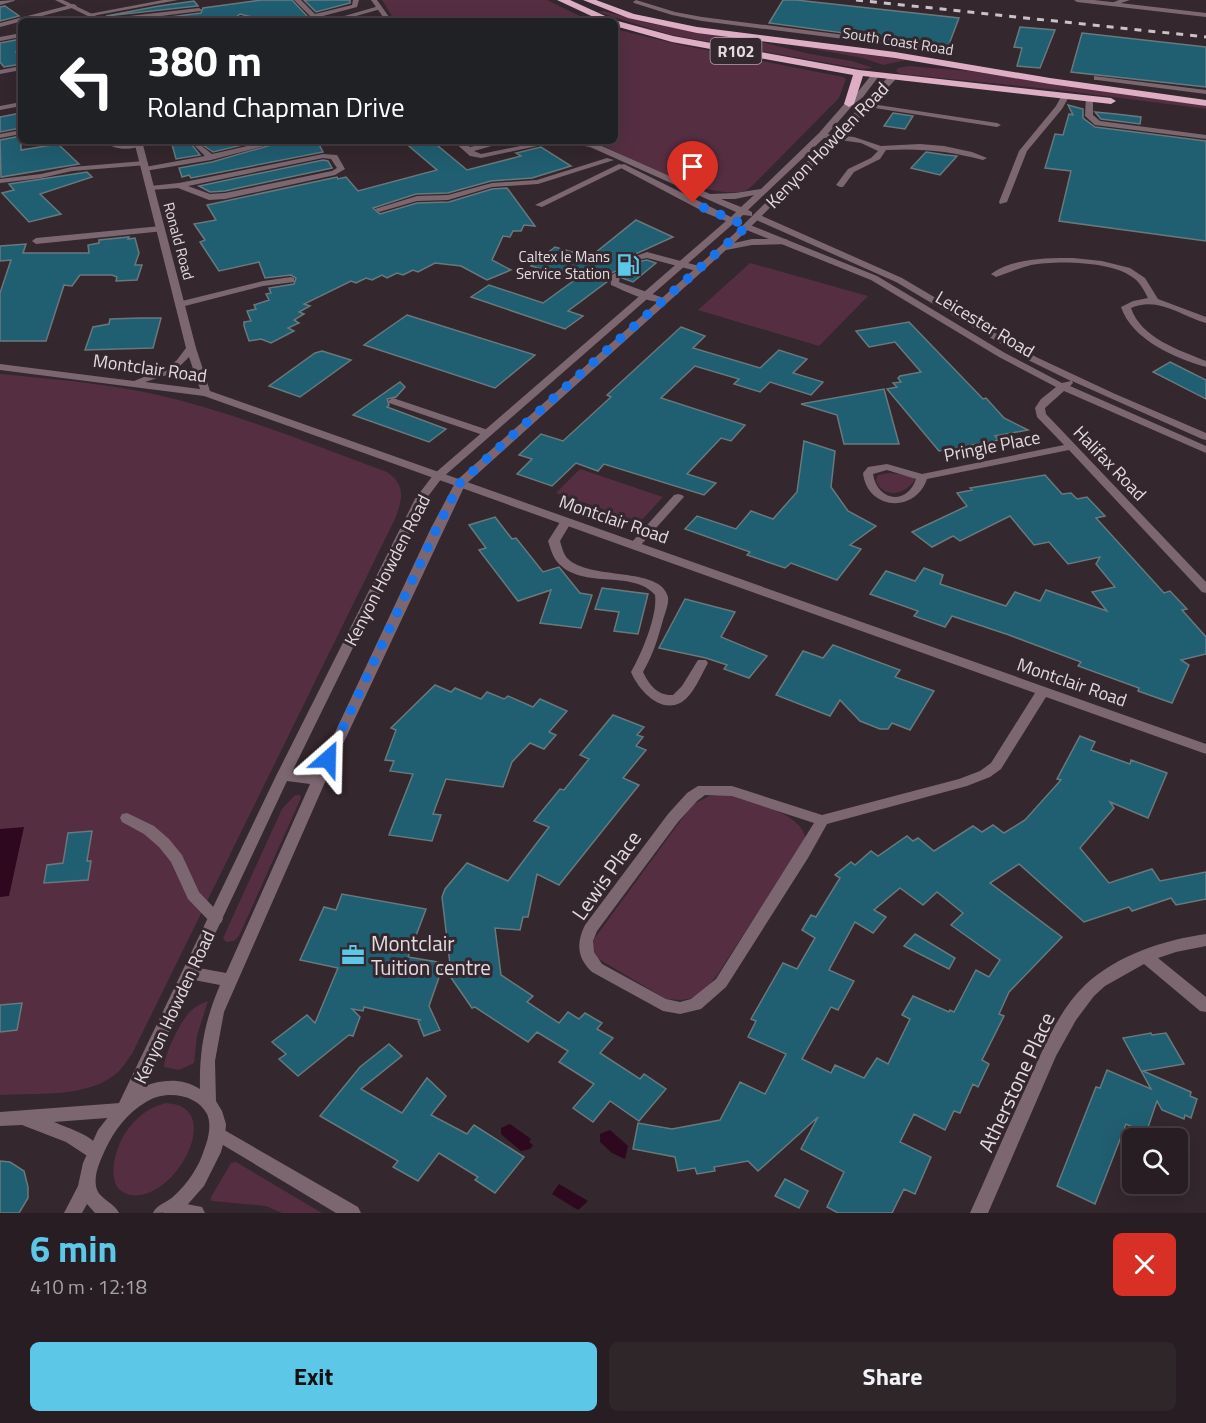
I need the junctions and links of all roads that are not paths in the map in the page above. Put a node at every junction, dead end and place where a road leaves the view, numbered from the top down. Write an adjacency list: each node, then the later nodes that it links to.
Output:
1 (12, 0): 12 (street)
2 (58, 0): 14 (street)
3 (176, 0): 19 (street)
4 (297, 0): 21 (street)
5 (356, 0): 22 (street)
6 (374, 0): 15 (street)
7 (562, 0): 25 (highway)
8 (588, 0): 32 (highway, South Coast Road / R102)
9 (1077, 0): 13 (street)
10 (1127, 0): 13 (street)
11 (636, 2): 30 (street)
12 (0, 3)
13 (1112, 4): 17 (street)
14 (71, 5): 18 (street); 19 (street); 26 (street)
15 (379, 8): 23 (street); 24 (street)
16 (199, 10): 20 (street)
17 (1206, 15)
18 (27, 18)
19 (91, 18)
20 (122, 18)
21 (316, 18)
22 (320, 18)
23 (341, 18)
24 (386, 18)
25 (603, 18)
26 (0, 20)
27 (18, 21): 29 (street)
28 (618, 24): 39 (highway, South Coast Road / R102)
29 (0, 26)
30 (757, 27): 32 (street); 34 (street)
31 (18, 36): 33 (street)
32 (748, 36): 35 (highway, South Coast Road / R102); 38 (highway)
33 (0, 39)
34 (946, 50)
35 (972, 68): 38 (highway); 45 (highway, South Coast Road / R102)
36 (18, 69): 37 (street)
37 (0, 72)
38 (879, 72): 39 (highway, South Coast Road / R102); 40 (highway, South Coast Road / R102); 46 (street, Kenyon Howden Road)
39 (859, 73): 46 (highway)
40 (892, 78): 43 (highway, South Coast Road / R102); 48 (street, Kenyon Howden Road)
41 (1097, 78): 42 (street)
42 (1206, 92)
43 (1066, 95): 44 (highway, South Coast Road / R102); 80 (street)
44 (1089, 98): 50 (highway, South Coast Road / R102); 56 (street)
45 (1206, 103)
46 (849, 104): 53 (street, Kenyon Howden Road)
47 (18, 105): 49 (street)
48 (868, 105): 51 (street); 55 (street, Kenyon Howden Road)
49 (0, 108)
50 (1206, 114)
51 (997, 125)
52 (18, 133): 54 (street)
53 (822, 135): 55 (street); 78 (street, Kenyon Howden Road)
54 (0, 136)
55 (837, 137): 67 (street); 84 (street, Kenyon Howden Road)
56 (1206, 137)
57 (112, 144): 58 (street)
58 (130, 144)
59 (138, 144): 72 (street, Ronald Road)
60 (198, 144): 69 (street)
61 (267, 144): 69 (street)
62 (460, 144): 68 (street)
63 (494, 144): 68 (street)
64 (542, 144): 68 (street)
65 (582, 144): 71 (street, Leicester Road)
66 (588, 144): 79 (street, Leicester Road)
67 (881, 148): 70 (street); 76 (street)
68 (468, 150)
69 (211, 158): 72 (street)
70 (983, 158)
71 (610, 160): 73 (street, Leicester Road); 82 (street)
72 (144, 166): 74 (street); 77 (street, Ronald Road)
73 (622, 166): 81 (street); 85 (street, Leicester Road)
74 (0, 181)
75 (179, 185): 75 (street); 77 (street)
76 (840, 185)
77 (150, 188): 87 (street, Ronald Road)
78 (762, 191): 79 (street); 83 (street, Kenyon Howden Road)
79 (705, 195): 83 (street, Leicester Road)
80 (1003, 202)
81 (539, 205)
82 (379, 209)
83 (742, 211): 84 (street, Leicester Road); 85 (street, Kenyon Howden Road)
84 (758, 217): 86 (street, Kenyon Howden Road); 109 (street, Leicester Road)
85 (732, 221): 86 (street, Leicester Road); 92 (street, Kenyon Howden Road)
86 (747, 226): 89 (street, Leicester Road); 90 (street, Kenyon Howden Road)
87 (161, 229): 88 (street); 100 (street, Ronald Road)
88 (36, 241)
89 (786, 242): 90 (street); 111 (street, Leicester Road)
90 (724, 248): 93 (street, Kenyon Howden Road)
91 (637, 257): 92 (street)
92 (683, 264): 93 (street); 97 (street, Kenyon Howden Road)
93 (700, 269): 98 (street, Kenyon Howden Road)
94 (996, 274): 99 (street)
95 (615, 276): 97 (street)
96 (291, 279): 100 (street)
97 (646, 296): 98 (street); 102 (street, Kenyon Howden Road)
98 (664, 300): 103 (street, Kenyon Howden Road)
99 (1154, 301): 101 (street); 105 (street)
100 (180, 304): 104 (street, Ronald Road)
101 (1206, 320)
102 (617, 321): 103 (street); 107 (street, Kenyon Howden Road)
103 (635, 326): 108 (street, Kenyon Howden Road)
104 (191, 348): 110 (street); 112 (street, Ronald Road)
105 (1206, 364)
106 (0, 367): 110 (street, Montclair Road)
107 (560, 370): 108 (street); 114 (street, Kenyon Howden Road)
108 (577, 377): 120 (street, Kenyon Howden Road)
109 (1074, 379): 111 (street, Halifax Road); 115 (street, Leicester Road)
110 (132, 382): 112 (street, Montclair Road)
111 (1063, 387): 116 (street, Halifax Road); 117 (street, Leicester Road)
112 (206, 393): 118 (street, Montclair Road)
113 (393, 401): 114 (street)
114 (487, 434): 118 (street, Kenyon Howden Road)
115 (1206, 437)
116 (1069, 447): 119 (street, Pringle Place); 124 (street, Halifax Road)
117 (1206, 450)
118 (438, 476): 120 (street, Montclair Road); 130 (street, Kenyon Howden Road)
119 (922, 477): 119 (street, Pringle Place)
120 (460, 483): 122 (street, Montclair Road); 131 (street, Kenyon Howden Road)
121 (678, 497): 123 (street)
122 (566, 521): 123 (street, Montclair Road); 127 (street)
123 (635, 545): 128 (street, Montclair Road)
124 (1191, 573): 125 (street, Halifax Road); 126 (street, Halifax Road)
125 (1206, 584)
126 (1206, 589)
127 (702, 663)
128 (1043, 691): 129 (street, Montclair Road); 133 (street)
129 (1206, 749)
130 (283, 776): 131 (street); 134 (street, Kenyon Howden Road)
131 (319, 780): 138 (street, Kenyon Howden Road)
132 (127, 818): 134 (street)
133 (822, 820): 133 (street, Lewis Place)
134 (216, 919): 137 (street, Kenyon Howden Road)
135 (1206, 940): 136 (street, Atherstone Place)
136 (1146, 957): 139 (street); 152 (street, Atherstone Place)
137 (189, 973): 138 (street); 141 (street, Kenyon Howden Road)
138 (230, 980): 140 (street, Kenyon Howden Road)
139 (1206, 1006)
140 (208, 1102): 141 (street); 144 (street, Kenyon Howden Road)
141 (124, 1107): 142 (street); 145 (street, Kenyon Howden Road)
142 (24, 1118): 143 (street); 145 (street)
143 (0, 1119)
144 (219, 1134): 147 (street); 151 (street)
145 (95, 1153): 146 (street, Kenyon Howden Road)
146 (87, 1187): 148 (street); 149 (street)
147 (166, 1211): 150 (street)
148 (73, 1213)
149 (110, 1213)
150 (196, 1213)
151 (352, 1213)
152 (979, 1213)

